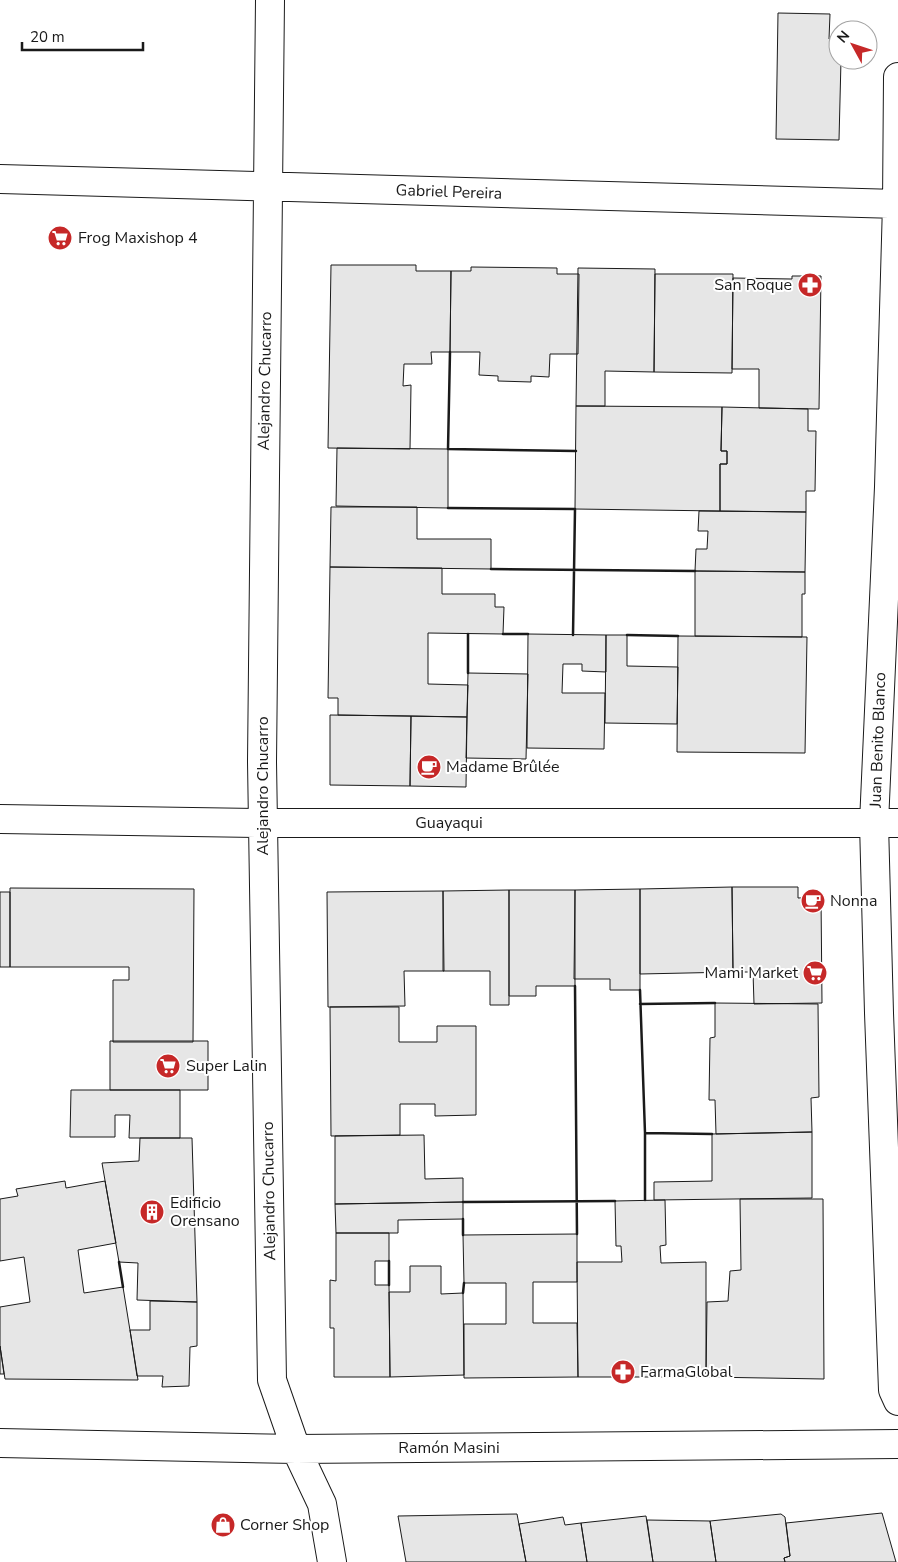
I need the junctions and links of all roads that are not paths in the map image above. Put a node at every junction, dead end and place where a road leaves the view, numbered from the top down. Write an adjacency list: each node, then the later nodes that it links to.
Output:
1 (270, 0): 4 (street, Alejandro Chucarro)
2 (898, 77): 5 (street, Juan Benito Blanco)
3 (0, 179): 4 (street, Gabriel Pereira)
4 (267, 187): 5 (street, Gabriel Pereira); 7 (street, Alejandro Chucarro)
5 (897, 204): 8 (street, Juan Benito Blanco)
6 (0, 819): 7 (street, Guayaqui)
7 (263, 823): 8 (street, Guayaqui); 12 (street, Alejandro Chucarro)
8 (886, 823): 9 (street, Juan Benito Blanco)
9 (898, 1401)
10 (0, 1443): 12 (street, Ramón Masini)
11 (898, 1444): 12 (street, Ramón Masini)
12 (296, 1449): 13 (street, Alejandro Chucarro)
13 (332, 1562)

